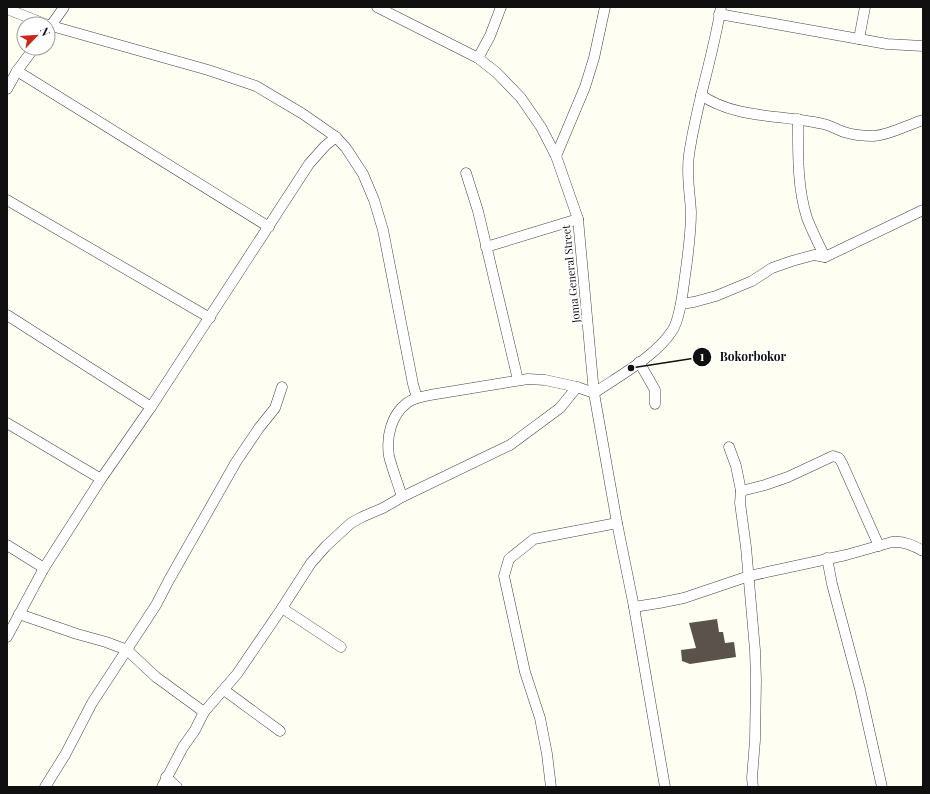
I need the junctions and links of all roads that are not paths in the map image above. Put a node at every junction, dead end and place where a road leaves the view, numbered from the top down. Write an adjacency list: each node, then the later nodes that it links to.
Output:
1 (64, 7): 9 (street)
2 (377, 7): 14 (street, Joma General Street)
3 (501, 7): 14 (street)
4 (605, 7): 21 (street)
5 (865, 7): 11 (street)
6 (7, 9): 8 (street)
7 (720, 11): 11 (street); 17 (street)
8 (24, 16)
9 (56, 16)
10 (56, 28): 20 (street)
11 (859, 39): 12 (street)
12 (923, 46)
13 (28, 56): 15 (street)
14 (478, 58): 21 (street, Joma General Street)
15 (17, 71): 16 (street); 26 (street)
16 (7, 89)
17 (701, 95): 18 (street); 29 (street)
18 (798, 119): 19 (street); 28 (street)
19 (923, 120)
20 (336, 137): 26 (street); 37 (street)
21 (556, 156): 25 (street, Joma General Street)
22 (466, 173): 27 (street)
23 (7, 200): 31 (street)
24 (923, 210): 28 (street)
25 (578, 219): 27 (street); 36 (street, Joma General Street)
26 (269, 227): 31 (street)
27 (486, 247): 33 (street)
28 (825, 258): 29 (street)
29 (681, 304): 32 (street)
30 (7, 315): 39 (street)
31 (210, 318): 39 (street)
32 (639, 362): 36 (street); 38 (street)
33 (518, 380): 35 (street); 37 (street)
34 (282, 387): 57 (street)
35 (577, 387): 36 (street); 44 (street)
36 (594, 393): 45 (street, Joma General Street)
37 (417, 398): 44 (street)
38 (655, 404)
39 (151, 407): 42 (street)
40 (7, 423): 42 (street)
41 (729, 447): 43 (street)
42 (101, 479): 50 (street)
43 (741, 491): 47 (street); 51 (street)
44 (402, 497): 53 (street)
45 (617, 523): 52 (street, Joma General Street); 65 (street)
46 (7, 545): 50 (street)
47 (879, 546): 48 (street); 49 (street)
48 (923, 551)
49 (827, 558): 51 (street); 68 (street)
50 (44, 568): 54 (street)
51 (749, 576): 52 (street); 67 (street)
52 (634, 607): 66 (street, Joma General Street)
53 (282, 608): 56 (street); 58 (street)
54 (20, 614): 55 (street); 57 (street)
55 (7, 637)
56 (341, 647)
57 (127, 650): 59 (street); 62 (street)
58 (224, 690): 59 (street); 60 (street)
59 (204, 712): 61 (street)
60 (280, 731)
61 (166, 777): 63 (street); 64 (street)
62 (45, 787)
63 (162, 787)
64 (177, 787)
65 (551, 787)
66 (665, 787)
67 (753, 787)
68 (882, 787)

